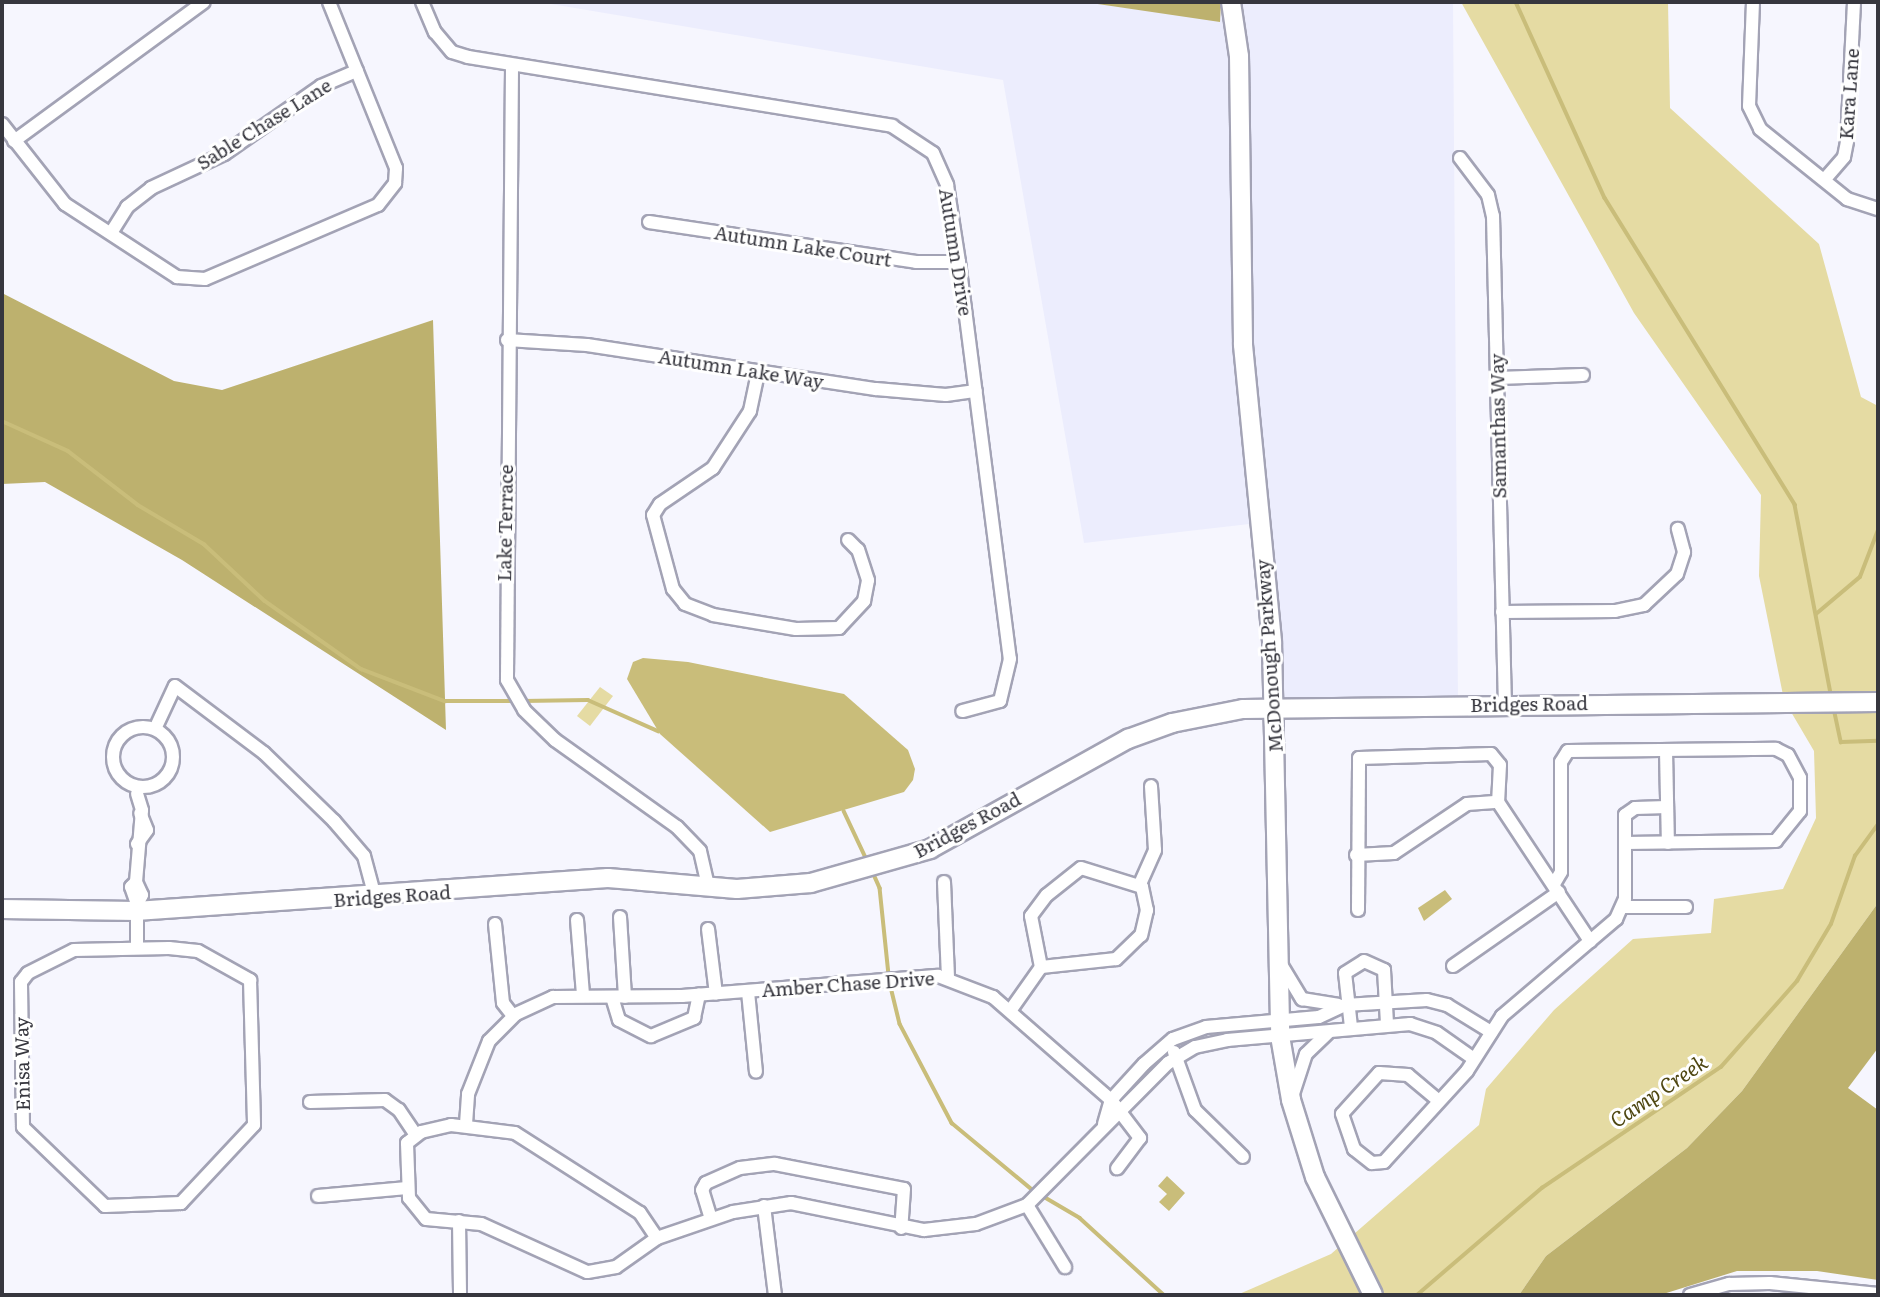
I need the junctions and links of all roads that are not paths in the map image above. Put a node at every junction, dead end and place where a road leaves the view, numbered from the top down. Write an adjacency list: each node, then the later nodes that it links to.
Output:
1 (204, 2): 10 (street)
2 (329, 2): 8 (street)
3 (422, 2): 7 (street, Autumn Drive)
4 (1231, 2): 27 (street, McDonough Parkway)
5 (1753, 2): 12 (street)
6 (1854, 2): 12 (street, Kara Lane)
7 (512, 68): 16 (street, Autumn Drive); 17 (street, Lake Terrace)
8 (356, 71): 15 (street, Sable Chase Lane); 15 (street)
9 (2, 124): 10 (street)
10 (14, 141): 15 (street)
11 (1460, 158): 20 (street, Samanthas Way)
12 (1825, 179): 13 (street)
13 (1878, 209)
14 (649, 222): 16 (street, Autumn Lake Court)
15 (111, 233)
16 (959, 262): 21 (street, Autumn Drive)
17 (507, 340): 18 (street, Autumn Lake Way); 40 (street, Lake Terrace)
18 (758, 373): 21 (street, Autumn Lake Way); 23 (street)
19 (1583, 375): 20 (street)
20 (1497, 378): 24 (street, Samanthas Way)
21 (976, 391): 28 (street, Autumn Drive)
22 (1678, 529): 24 (street)
23 (848, 540)
24 (1502, 612): 26 (street, Samanthas Way)
25 (1878, 702): 26 (street, Bridges Road)
26 (1505, 704): 27 (street, Bridges Road)
27 (1275, 708): 40 (street, Bridges Road); 54 (street, McDonough Parkway)
28 (962, 711)
29 (155, 729): 32 (street); 32 (street); 42 (street)
30 (1666, 751): 34 (street); 35 (street); 41 (street)
31 (1151, 786): 39 (street)
32 (138, 790): 45 (street)
33 (1498, 803): 37 (street); 37 (street); 41 (street)
34 (1668, 807): 35 (street); 36 (street)
35 (1668, 843): 36 (street)
36 (1625, 844): 43 (street)
37 (1356, 855): 47 (street)
38 (944, 882): 57 (street, Amber Chase Drive)
39 (1140, 884): 56 (street); 56 (street)
40 (708, 887): 42 (street, Bridges Road)
41 (1556, 888): 52 (street); 55 (street)
42 (375, 897): 45 (street, Bridges Road)
43 (1623, 907): 44 (street); 52 (street)
44 (1686, 907)
45 (137, 908): 46 (street, Bridges Road); 53 (street)
46 (2, 909)
47 (1358, 910)
48 (620, 917): 62 (street)
49 (577, 920): 60 (street)
50 (495, 924): 66 (street)
51 (708, 929): 59 (street)
52 (1590, 942): 70 (street)
53 (137, 948): 53 (street, Enisa Way)
54 (1278, 958): 64 (street); 68 (street, McDonough Parkway)
55 (1453, 965)
56 (1041, 967): 65 (street)
57 (948, 978): 58 (street, Amber Chase Drive); 65 (street, Amber Chase Drive)
58 (748, 992): 59 (street, Amber Chase Drive); 75 (street, Amber Chase Drive)
59 (716, 994): 61 (street, Amber Chase Drive)
60 (583, 995): 62 (street, Amber Chase Drive); 66 (street, Amber Chase Drive)
61 (699, 995): 62 (street, Amber Chase Drive); 62 (street)
62 (619, 997)
63 (1387, 1002): 64 (street); 64 (street); 67 (street); 70 (street)
64 (1345, 1005): 68 (street); 69 (street)
65 (1010, 1011): 76 (street, Amber Chase Drive)
66 (513, 1016): 81 (street, Amber Chase Drive)
67 (1387, 1024): 69 (street); 74 (street)
68 (1280, 1027): 71 (street); 72 (street); 73 (street); 77 (street, McDonough Parkway)
69 (1351, 1027): 71 (street)
70 (1491, 1032): 74 (street)
71 (1328, 1033): 77 (street)
72 (1169, 1042): 73 (street); 76 (street)
73 (1176, 1056): 80 (street); 84 (street)
74 (1474, 1059): 78 (street)
75 (756, 1072)
76 (1111, 1100): 80 (street, Amber Chase Drive); 82 (street)
77 (1291, 1100): 99 (street, McDonough Parkway)
78 (1438, 1101): 78 (street)
79 (310, 1102): 83 (street)
80 (1123, 1113): 82 (street); 85 (street, Amber Chase Drive)
81 (466, 1124): 83 (street); 93 (street)
82 (1104, 1124): 88 (street)
83 (416, 1135): 86 (street)
84 (1243, 1157)
85 (1117, 1168)
86 (407, 1188): 87 (street); 91 (street)
87 (318, 1196)
88 (1027, 1205): 92 (street); 94 (street)
89 (764, 1206): 90 (street); 92 (street); 98 (street)
90 (711, 1219): 92 (street); 93 (street)
91 (459, 1222): 93 (street); 97 (street)
92 (901, 1228)
93 (657, 1238)
94 (1065, 1267)
95 (1852, 1293): 96 (street); 100 (street)
96 (1878, 1294)
97 (460, 1295)
98 (775, 1295)
99 (1373, 1295)
100 (1690, 1295)

